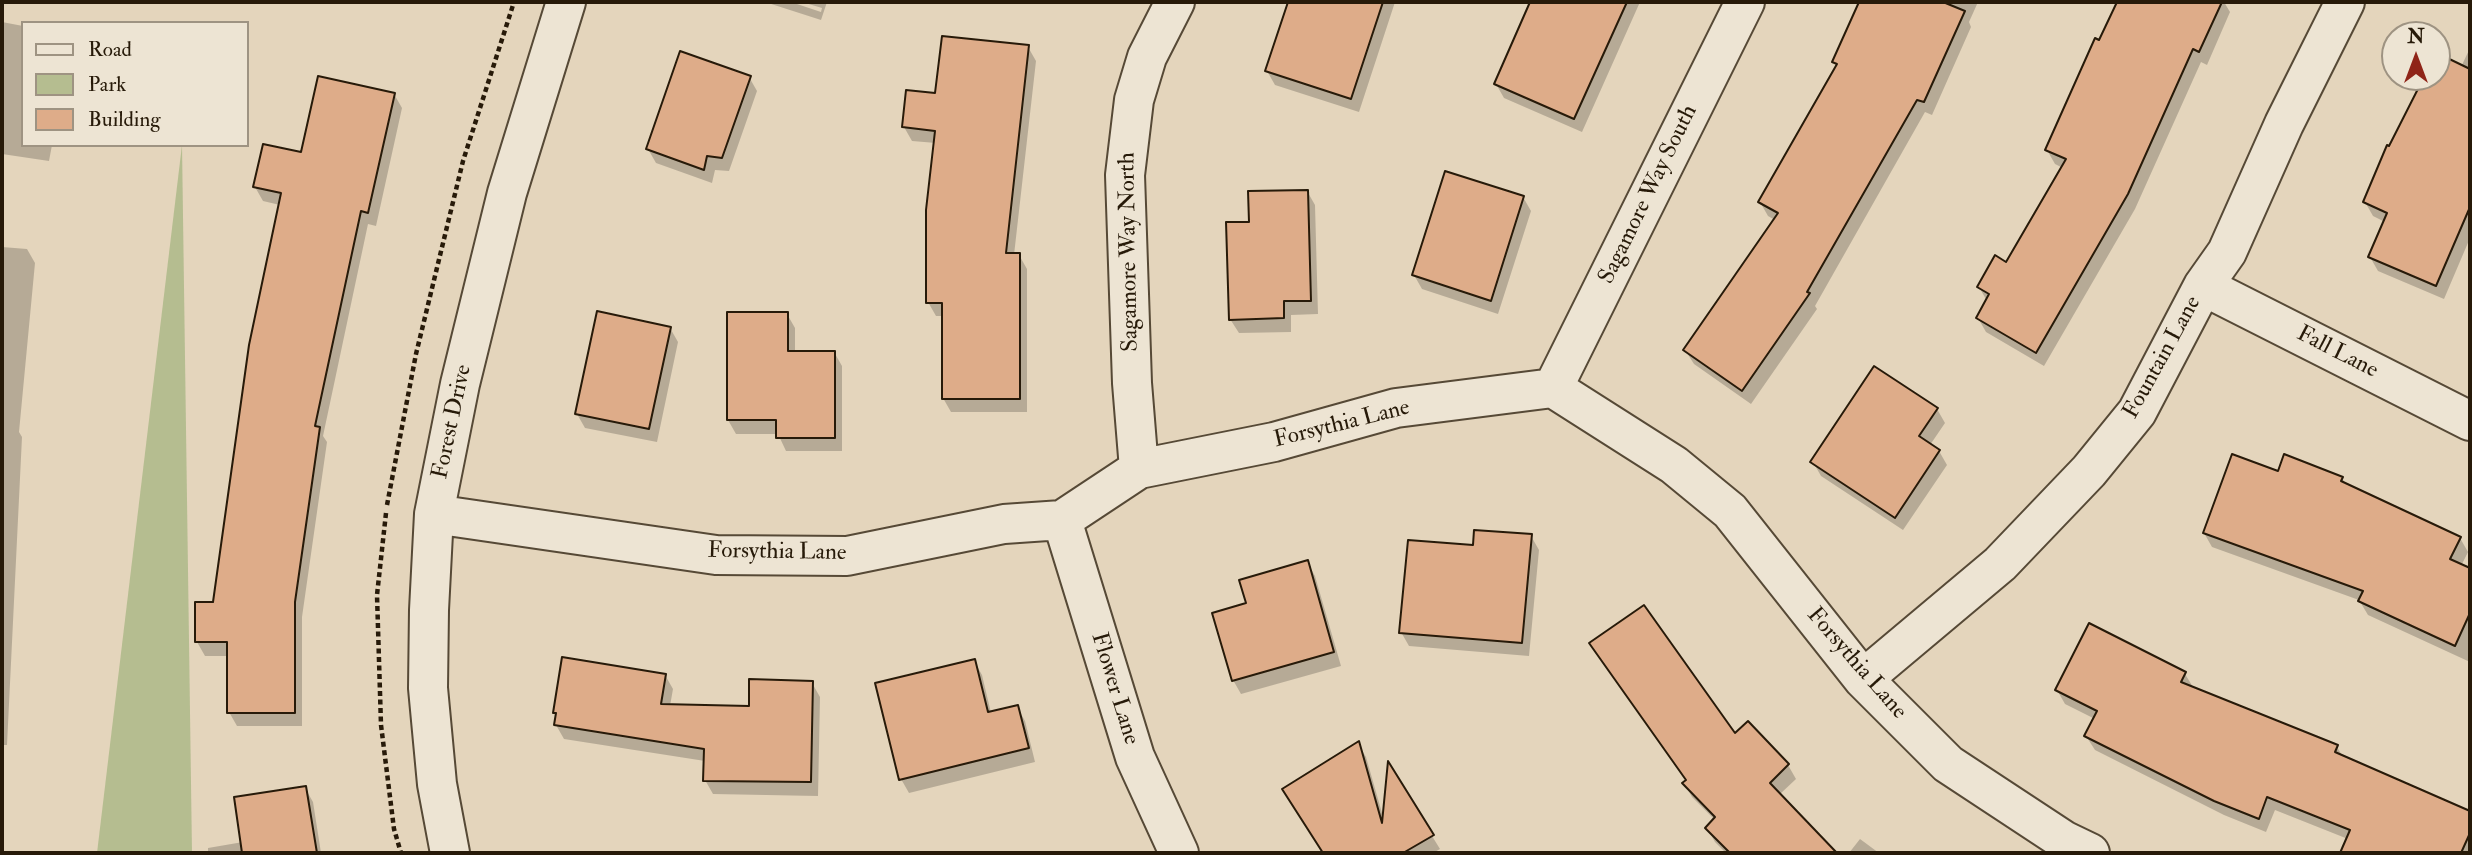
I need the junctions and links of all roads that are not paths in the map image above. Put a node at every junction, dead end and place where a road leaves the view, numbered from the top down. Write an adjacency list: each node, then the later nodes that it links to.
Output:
1 (566, 2): 9 (street, Forest Drive)
2 (1175, 2): 8 (street, Sagamore Way North)
3 (1745, 2): 6 (street, Sagamore Way South)
4 (2345, 2): 5 (street, Fountain Lane)
5 (2203, 286): 7 (street, Fall Lane); 11 (street, Fountain Lane)
6 (1553, 388): 8 (street, Forsythia Lane); 11 (street, Forsythia Lane)
7 (2470, 421)
8 (1139, 469): 10 (street, Forsythia Lane)
9 (434, 514): 10 (street, Forsythia Lane); 12 (street, Forest Drive)
10 (1062, 520): 13 (street, Flower Lane)
11 (1863, 679): 14 (street, Forsythia Lane)
12 (450, 853)
13 (1179, 853)
14 (2090, 853)

